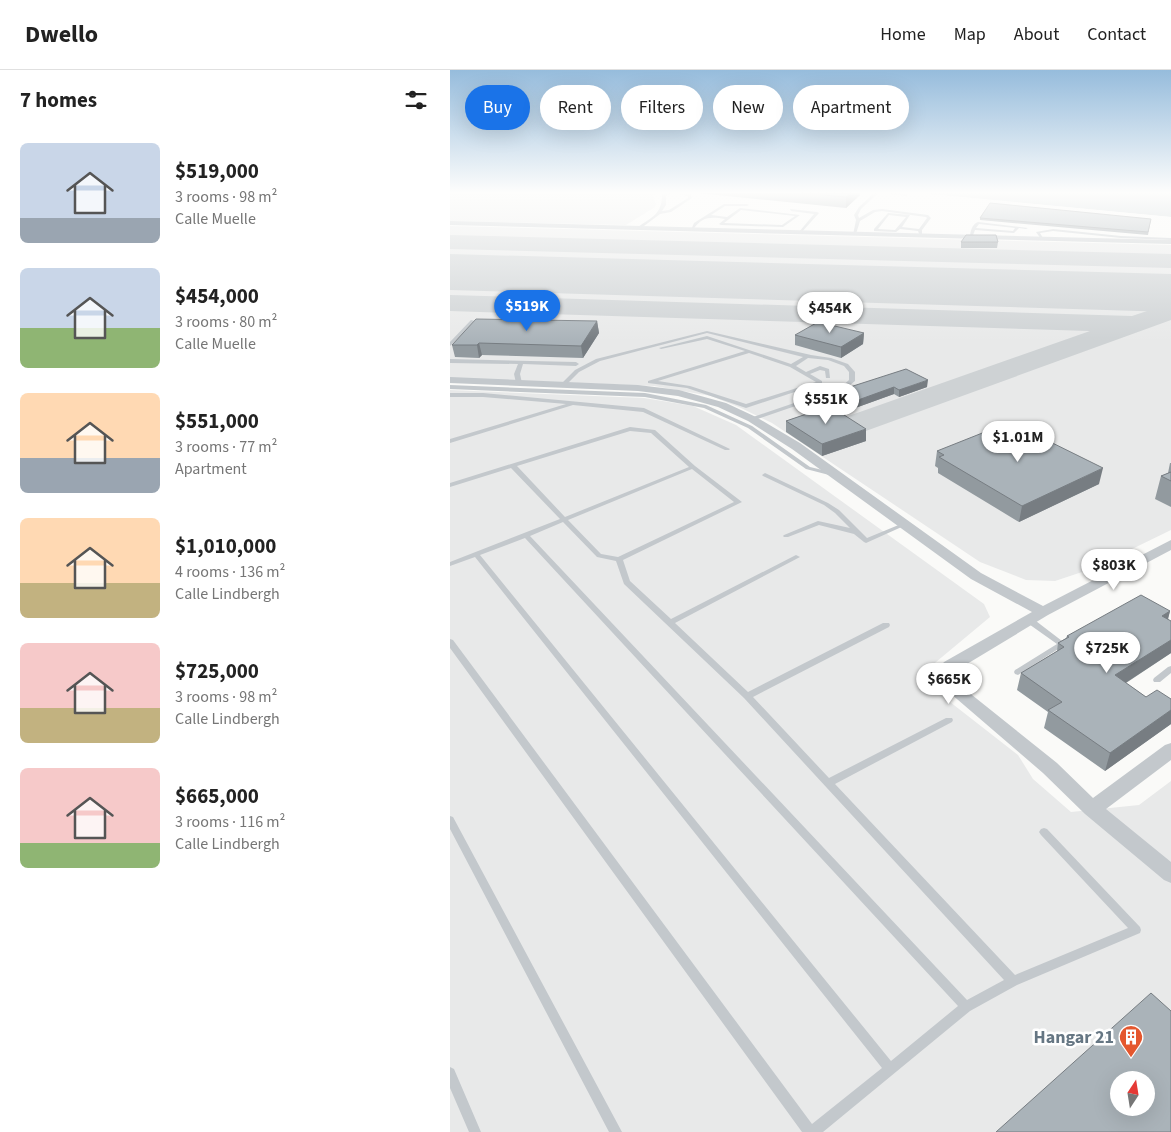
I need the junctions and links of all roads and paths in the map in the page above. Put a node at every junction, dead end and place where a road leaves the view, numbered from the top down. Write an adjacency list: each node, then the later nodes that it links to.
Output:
1 (473, 321): 2 (lane)
2 (450, 345)
3 (660, 348): 4 (lane)
4 (748, 352): 9 (lane); 10 (lane)
5 (808, 356): 9 (lane); 14 (lane); 18 (lane)
6 (450, 361): 7 (lane)
7 (521, 363): 8 (lane); 13 (lane)
8 (576, 364)
9 (792, 366): 10 (lane)
10 (805, 374): 11 (lane)
11 (828, 377)
12 (450, 380): 13 (street)
13 (519, 383): 14 (street)
14 (563, 385): 18 (street)
15 (450, 387): 24 (lane)
16 (450, 395): 17 (lane)
17 (575, 404): 19 (lane); 20 (lane)
18 (752, 419): 24 (street)
19 (450, 441)
20 (727, 449)
21 (513, 466): 22 (lane); 25 (lane); 26 (lane)
22 (694, 466): 26 (lane); 34 (lane)
23 (766, 475): 28 (lane)
24 (840, 476): 27 (street)
25 (450, 486)
26 (564, 520): 29 (lane); 34 (lane)
27 (903, 525): 28 (lane); 36 (street)
28 (856, 532): 30 (lane)
29 (526, 535): 32 (lane); 54 (lane)
30 (786, 536)
31 (1171, 544): 36 (street)
32 (476, 554): 35 (lane); 55 (lane)
33 (796, 557): 37 (lane)
34 (619, 559): 37 (lane)
35 (450, 564)
36 (1036, 616): 41 (lane); 49 (street)
37 (670, 623): 45 (lane)
38 (886, 625): 45 (lane)
39 (1070, 639): 41 (lane)
40 (450, 642): 59 (lane)
41 (1062, 644): 43 (lane)
42 (1171, 669): 44 (lane)
43 (1018, 672)
44 (1157, 680)
45 (747, 696): 48 (lane)
46 (949, 720): 48 (lane)
47 (1171, 750): 49 (street)
48 (828, 783): 53 (lane)
49 (1092, 809): 52 (street)
50 (450, 820): 58 (lane)
51 (1044, 832): 53 (lane)
52 (1171, 874)
53 (1013, 981): 54 (lane)
54 (966, 1007): 55 (lane)
55 (890, 1069): 59 (lane)
56 (450, 1072): 57 (lane)
57 (475, 1132)
58 (616, 1132)
59 (812, 1132)

